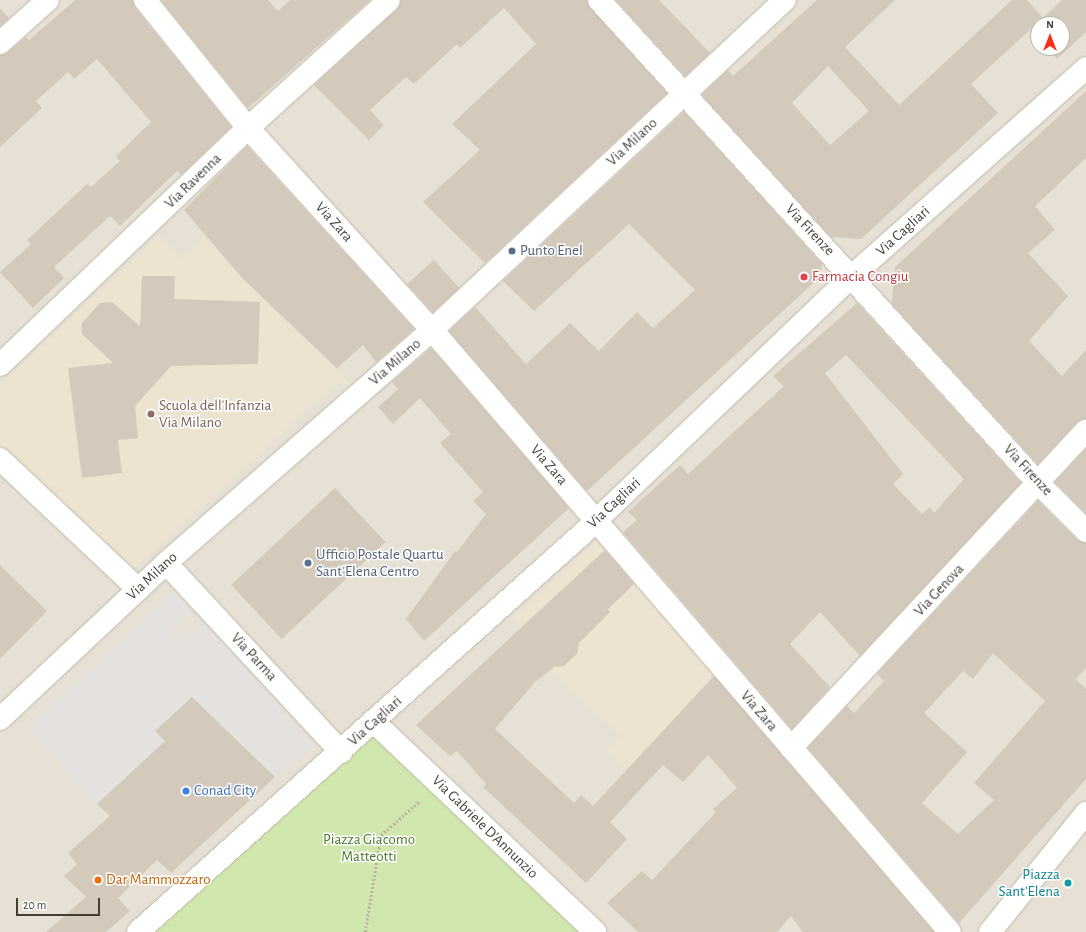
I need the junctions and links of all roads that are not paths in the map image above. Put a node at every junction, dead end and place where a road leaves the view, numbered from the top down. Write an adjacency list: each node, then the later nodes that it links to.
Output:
1 (48, 0): 6 (street)
2 (145, 0): 9 (street, Via Zara)
3 (389, 0): 9 (street, Via Ravenna)
4 (599, 0): 8 (street, Via Firenze)
5 (785, 0): 8 (street, Via Milano)
6 (0, 43)
7 (1086, 68): 10 (street, Via Cagliari)
8 (683, 94): 10 (street, Via Firenze); 11 (street, Via Milano)
9 (248, 128): 11 (street, Via Zara); 12 (street, Via Ravenna)
10 (852, 276): 15 (street, Via Firenze); 16 (street, Via Cagliari)
11 (432, 330): 16 (street, Via Zara); 18 (street, Via Milano)
12 (0, 365)
13 (1086, 431): 15 (street, Via Genova)
14 (0, 459): 19 (street)
15 (1038, 483): 17 (street, Via Firenze); 22 (street, Via Genova)
16 (596, 520): 21 (street, Via Cagliari); 22 (street, Via Zara)
17 (1086, 531)
18 (166, 563): 19 (street, Via Milano); 23 (street, Via Parma)
19 (138, 589): 20 (street, Via Milano)
20 (0, 719)
21 (374, 722): 23 (street, Via Cagliari); 26 (street, Via Gabriele D'Annunzio)
22 (791, 748): 27 (street, Via Zara)
23 (341, 752): 25 (street, Via Cagliari)
24 (1086, 813): 28 (street)
25 (138, 932)
26 (595, 932)
27 (950, 932)
28 (990, 932)

